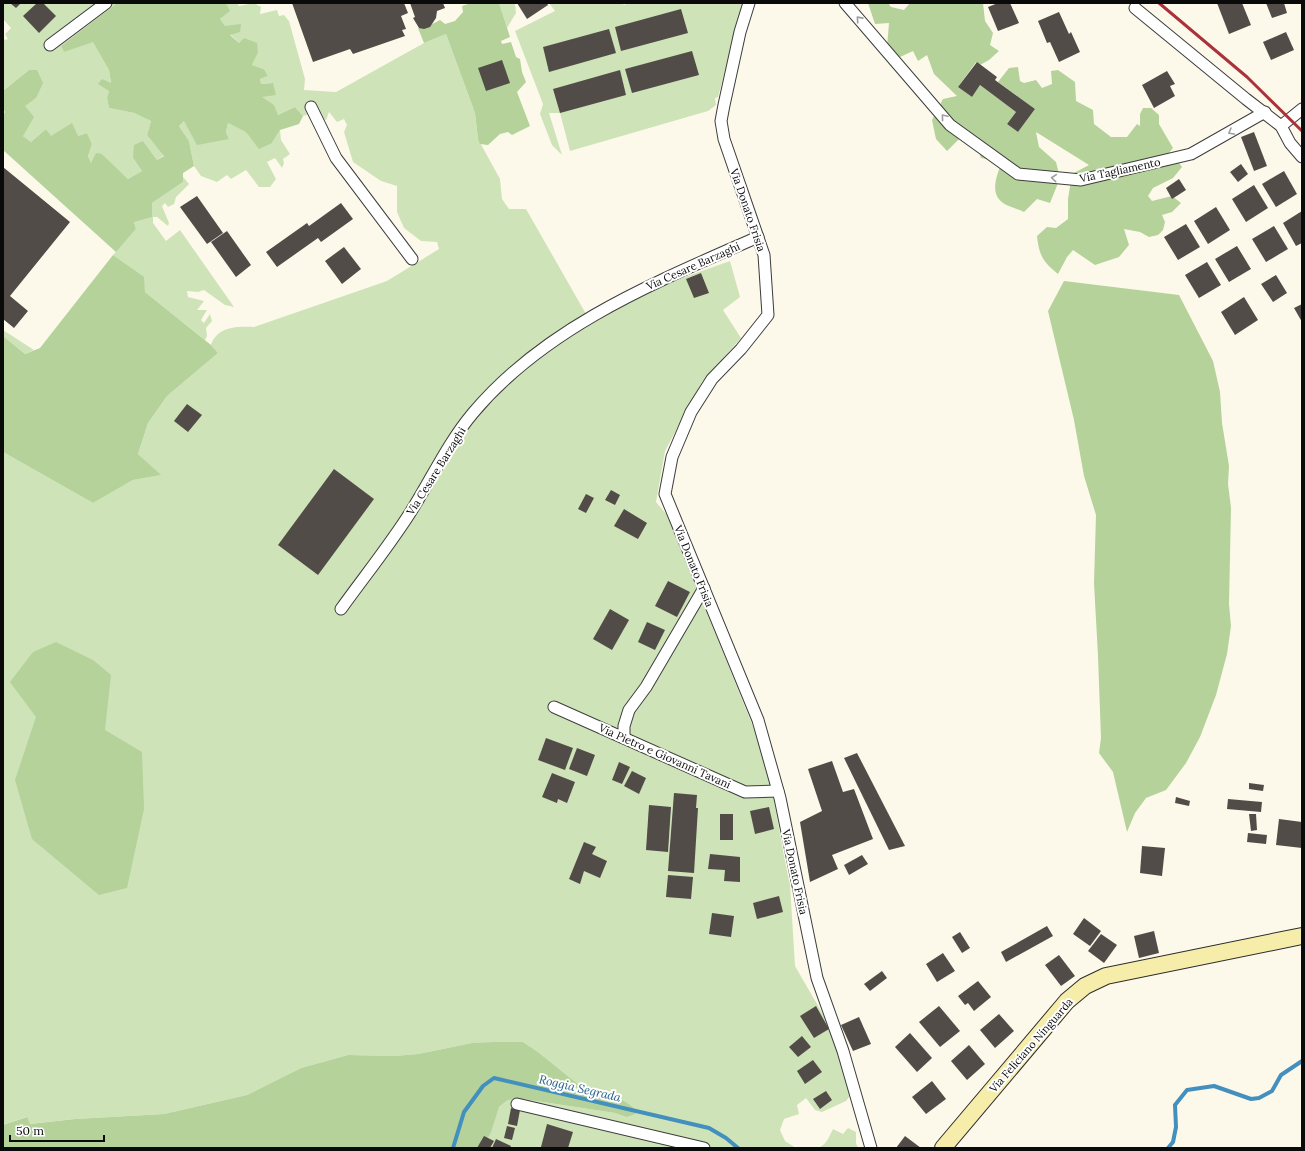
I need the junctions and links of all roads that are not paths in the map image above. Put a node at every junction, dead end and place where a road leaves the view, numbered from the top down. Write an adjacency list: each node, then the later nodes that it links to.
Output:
1 (106, 3): 5 (street)
2 (748, 3): 11 (street, Via Donato Frisia)
3 (844, 3): 8 (street, Via Tagliamento, one-way to 3)
4 (1135, 8): 8 (street)
5 (50, 46)
6 (311, 106): 12 (street)
7 (1302, 109): 9 (street)
8 (1265, 112): 9 (street)
9 (1281, 126): 10 (street)
10 (1302, 157)
11 (758, 237): 13 (street, Via Donato Frisia); 14 (street, Via Cesare Barzaghi)
12 (412, 259)
13 (704, 588): 16 (street); 17 (street, Via Donato Frisia)
14 (341, 609)
15 (554, 707): 16 (street, Via Pietro e Giovanni Tavani)
16 (624, 738): 17 (street, Via Pietro e Giovanni Tavani)
17 (778, 791): 21 (street, Via Donato Frisia)
18 (1302, 936): 22 (street, Via Feliciano Ninguarda)
19 (517, 1104): 20 (street)
20 (704, 1148)
21 (871, 1148)
22 (943, 1148)

